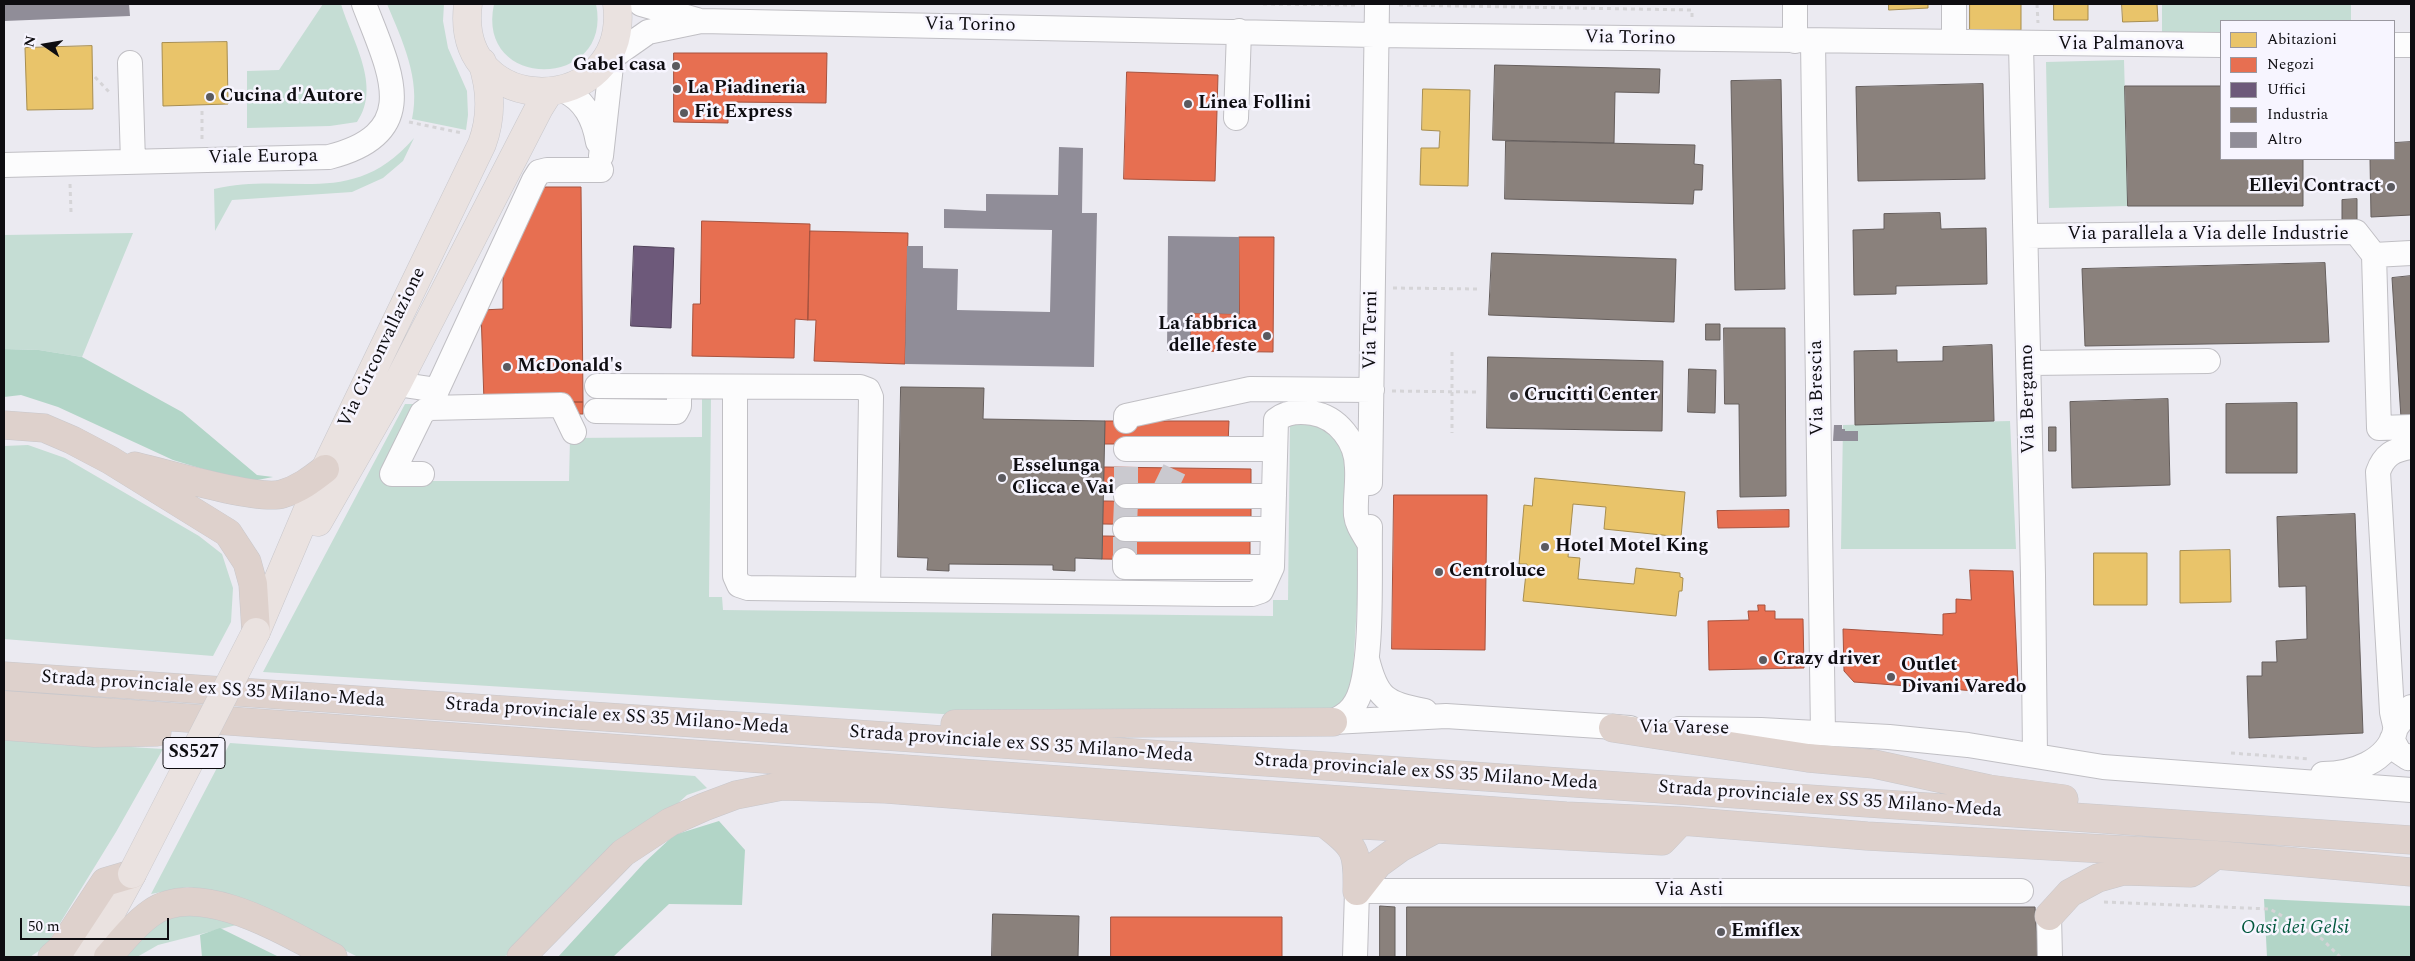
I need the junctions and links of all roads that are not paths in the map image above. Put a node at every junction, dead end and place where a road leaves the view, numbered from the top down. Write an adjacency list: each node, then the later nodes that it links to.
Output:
1 (364, 4): 22 (street, Viale Europa)
2 (468, 4): 18 (main road)
3 (616, 4): 17 (main road)
4 (640, 4): 8 (street, Via Torino)
5 (1377, 4): 10 (street, Via Terni)
6 (1795, 4): 11 (street, Via Brescia)
7 (1954, 4): 12 (street)
8 (701, 21): 9 (street, Via Torino); 17 (street, Via Torino)
9 (1239, 31): 10 (street, Via Torino); 21 (street)
10 (1375, 35): 11 (street, Via Torino); 34 (street, Via Terni)
11 (1804, 41): 12 (street, Via Torino); 67 (street, Via Brescia)
12 (1954, 41): 13 (street, Via Torino)
13 (2021, 44): 14 (street, Via Palmanova); 25 (street, Via Bergamo)
14 (2220, 45)
15 (2395, 45): 16 (street)
16 (2411, 45)
17 (609, 54): 20 (main road); 20 (street)
18 (482, 62): 20 (main road); 46 (main road, Via Circonvallazione)
19 (130, 63): 22 (street)
20 (556, 91): 30 (main road, Via Circonvallazione)
21 (1236, 118)
22 (133, 162): 23 (street, Viale Europa)
23 (4, 165)
24 (601, 170): 30 (street)
25 (2026, 236): 27 (street, Via parallela a Via delle Industrie); 29 (street, Via Bergamo)
26 (2411, 253): 27 (street, Via parallela a Via delle Industrie)
27 (2374, 255): 39 (street)
28 (2208, 361): 29 (street)
29 (2029, 363): 69 (street, Via Bergamo)
30 (397, 384): 46 (main road, Via Circonvallazione)
31 (597, 386): 32 (street)
32 (679, 386): 33 (street); 35 (street)
33 (735, 387): 53 (street); 53 (street)
34 (1372, 396): 36 (street); 37 (street); 51 (street, Via Terni)
35 (596, 411)
36 (1283, 414): 43 (street); 51 (street)
37 (1126, 421)
38 (4, 425): 44 (highway)
39 (2411, 427)
40 (574, 432): 47 (street)
41 (2411, 447): 68 (street)
42 (1126, 454): 43 (street)
43 (1275, 455): 45 (street); 48 (street)
44 (110, 460): 46 (highway); 54 (highway)
45 (1175, 468)
46 (334, 474): 54 (main road, Via Circonvallazione / SS527)
47 (422, 474)
48 (1274, 496): 49 (street); 50 (street)
49 (1125, 526): 50 (street); 52 (street)
50 (1273, 529): 52 (street)
51 (1369, 543): 55 (street, Via Terni)
52 (1272, 567): 53 (street)
53 (868, 589)
54 (256, 632): 80 (main road, Via Circonvallazione / SS527, bridge)
55 (1367, 655): 62 (street); 63 (street)
56 (4, 656): 58 (highway)
57 (4, 676): 58 (highway, Strada provinciale ex SS 35 Milano-Meda)
58 (335, 698): 61 (highway, Strada provinciale ex SS 35 Milano-Meda)
59 (4, 706): 66 (highway, Strada provinciale ex SS 35 Milano-Meda)
60 (2411, 707): 68 (street)
61 (497, 709): 63 (highway); 76 (highway, Strada provinciale ex SS 35 Milano-Meda)
62 (1446, 716): 63 (street, Via Varese); 65 (street, Via Varese)
63 (1333, 722)
64 (4, 726): 66 (highway)
65 (1613, 728): 67 (street, Via Varese); 76 (highway)
66 (328, 729): 73 (highway, Strada provinciale ex SS 35 Milano-Meda)
67 (1823, 733): 69 (street, Via Varese)
68 (2394, 734): 70 (street); 71 (street)
69 (2035, 755): 71 (street, Via Varese)
70 (2411, 756)
71 (2210, 774): 72 (street)
72 (2411, 790)
73 (1681, 821): 75 (highway); 78 (highway, Strada provinciale ex SS 35 Milano-Meda)
74 (1324, 823): 75 (highway); 81 (highway); 88 (highway)
75 (1434, 830): 81 (highway)
76 (2276, 830): 77 (highway)
77 (2411, 840)
78 (2216, 855): 79 (highway); 83 (highway)
79 (2411, 872)
80 (132, 874): 84 (highway); 85 (main road, Via Circonvallazione / SS527)
81 (1357, 891): 82 (street, Via Asti); 89 (street)
82 (2021, 891)
83 (2049, 916): 90 (street)
84 (52, 957)
85 (87, 957)
86 (108, 957): 87 (highway)
87 (333, 957)
88 (520, 957)
89 (1355, 957)
90 (2050, 957)

